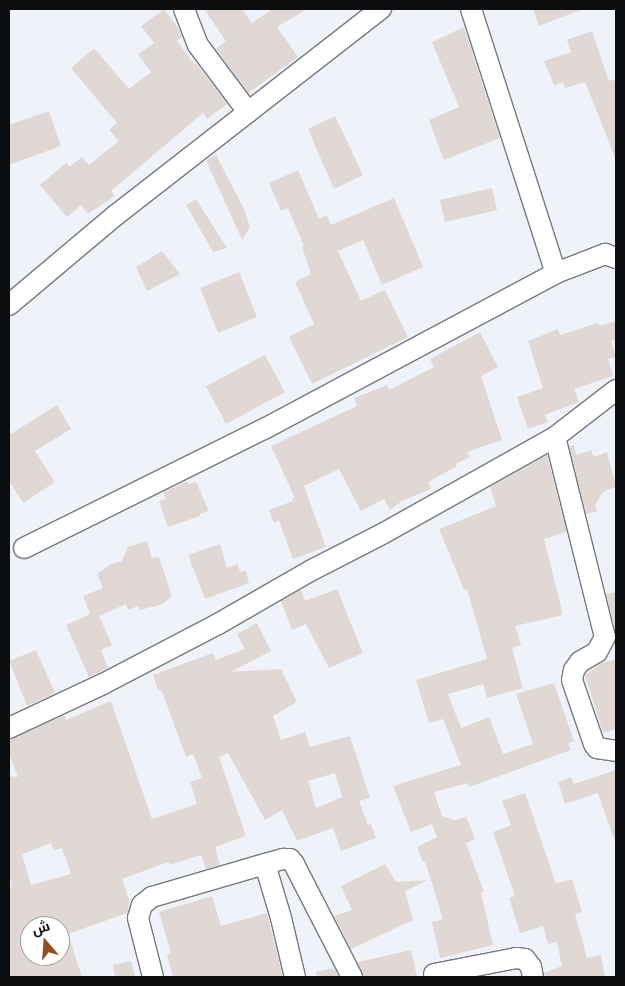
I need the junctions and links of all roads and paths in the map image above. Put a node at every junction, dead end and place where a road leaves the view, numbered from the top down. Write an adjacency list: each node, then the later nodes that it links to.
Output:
1 (184, 9): 4 (street)
2 (381, 9): 4 (street)
3 (471, 9): 6 (street)
4 (248, 112): 7 (street)
5 (616, 258): 6 (street)
6 (556, 273): 10 (street)
7 (9, 306)
8 (616, 390): 9 (street)
9 (555, 437): 11 (street); 12 (street)
10 (24, 548)
11 (9, 728)
12 (616, 751)
13 (265, 864): 15 (street); 16 (street); 17 (street)
14 (434, 974): 18 (street)
15 (152, 977)
16 (295, 977)
17 (352, 977)
18 (533, 977)

